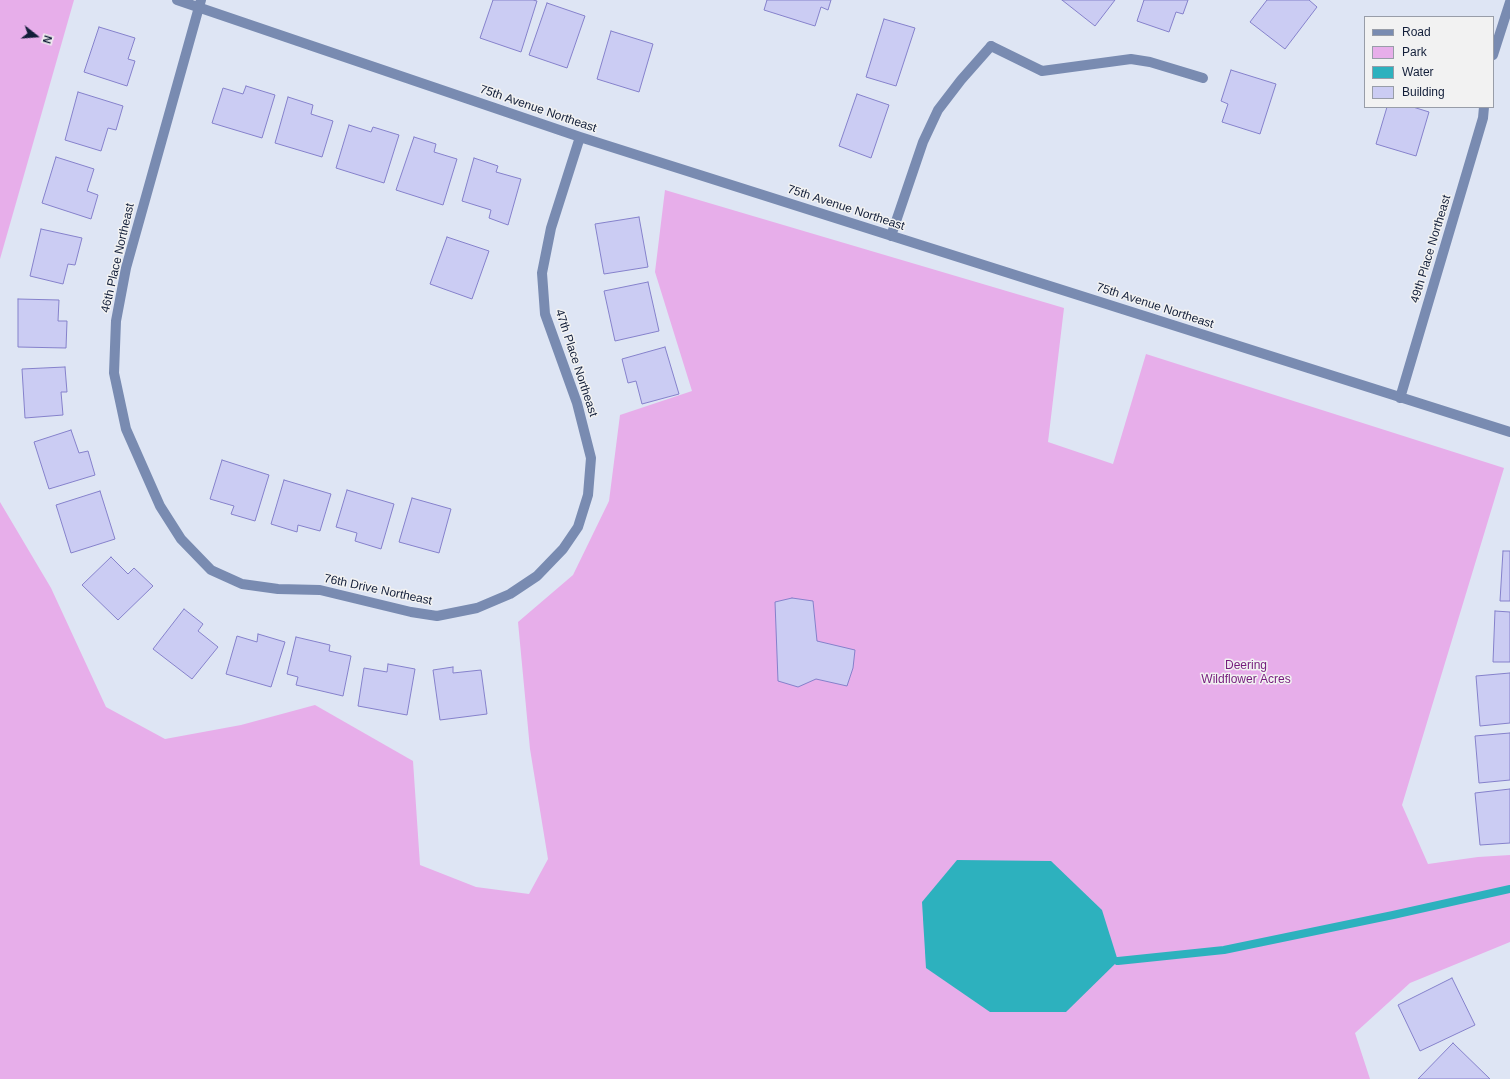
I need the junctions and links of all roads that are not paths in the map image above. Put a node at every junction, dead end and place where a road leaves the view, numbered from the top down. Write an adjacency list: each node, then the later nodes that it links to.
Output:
1 (177, 0): 3 (street, 75th Avenue Northeast)
2 (1510, 2): 4 (street)
3 (200, 3): 7 (street, 75th Avenue Northeast); 11 (street, 46th Place Northeast)
4 (1494, 52)
5 (1203, 78): 8 (street)
6 (1484, 108): 9 (street, 49th Place Northeast)
7 (580, 137): 8 (street, 75th Avenue Northeast); 12 (street, 47th Place Northeast)
8 (891, 236): 9 (street, 75th Avenue Northeast)
9 (1400, 398): 10 (street, 75th Avenue Northeast)
10 (1510, 432)
11 (181, 539): 12 (street, 76th Drive Northeast)
12 (510, 594)

